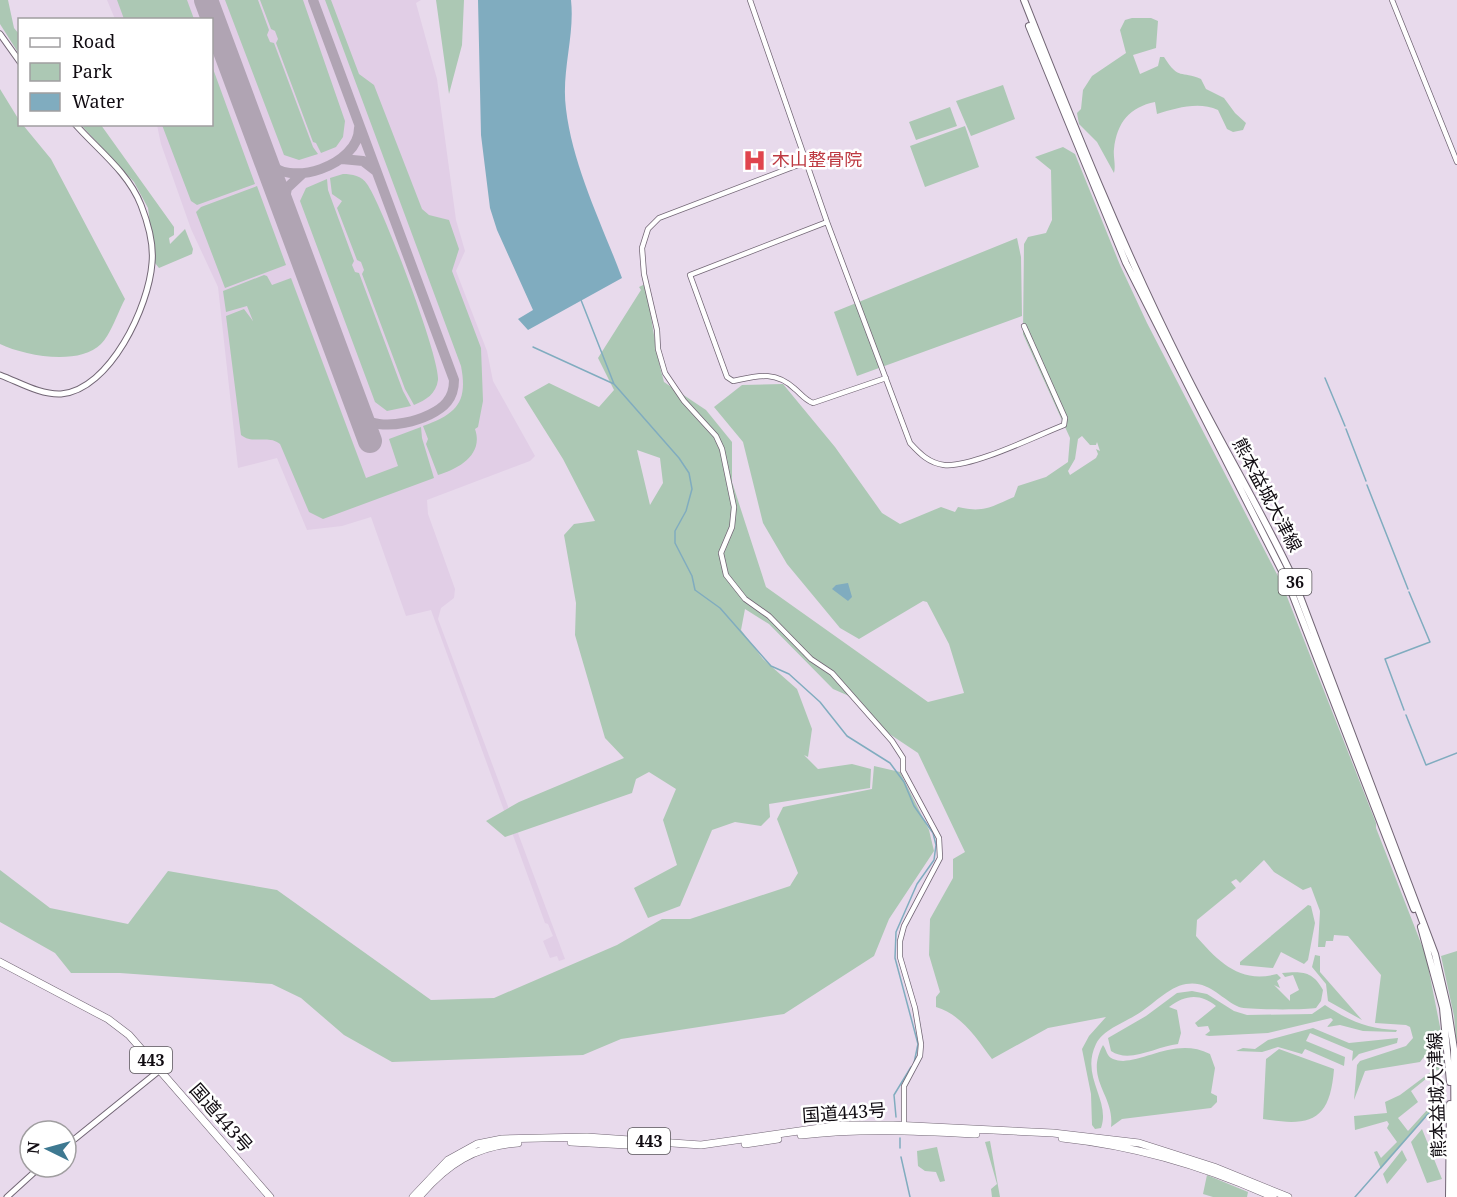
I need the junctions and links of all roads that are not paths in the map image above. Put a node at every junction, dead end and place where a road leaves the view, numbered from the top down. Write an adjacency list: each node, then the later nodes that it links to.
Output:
1 (750, 0): 8 (street)
2 (1019, 0): 25 (main road, 熊本益城大津線 / 36)
3 (1024, 0): 26 (main road, 熊本益城大津線 / 36)
4 (1392, 0): 9 (street)
5 (0, 34): 6 (main road)
6 (18, 59)
7 (77, 126): 12 (main road)
8 (806, 162): 10 (street); 16 (street)
9 (1457, 162)
10 (827, 222): 13 (street); 13 (street)
11 (1024, 326): 13 (street)
12 (0, 375)
13 (886, 378)
14 (0, 962): 15 (highway, 国道443号 / 443)
15 (160, 1070): 17 (main road); 20 (highway, 国道443号 / 443)
16 (904, 1128): 21 (highway, 国道443号 / 443); 22 (highway, 国道443号 / 443); 23 (highway, 国道443号 / 443); 24 (highway, 国道443号 / 443)
17 (78, 1136)
18 (27, 1179): 19 (main road)
19 (7, 1197)
20 (270, 1197)
21 (413, 1197)
22 (419, 1197)
23 (1273, 1197)
24 (1288, 1197)
25 (1449, 1197)
26 (1455, 1197)

